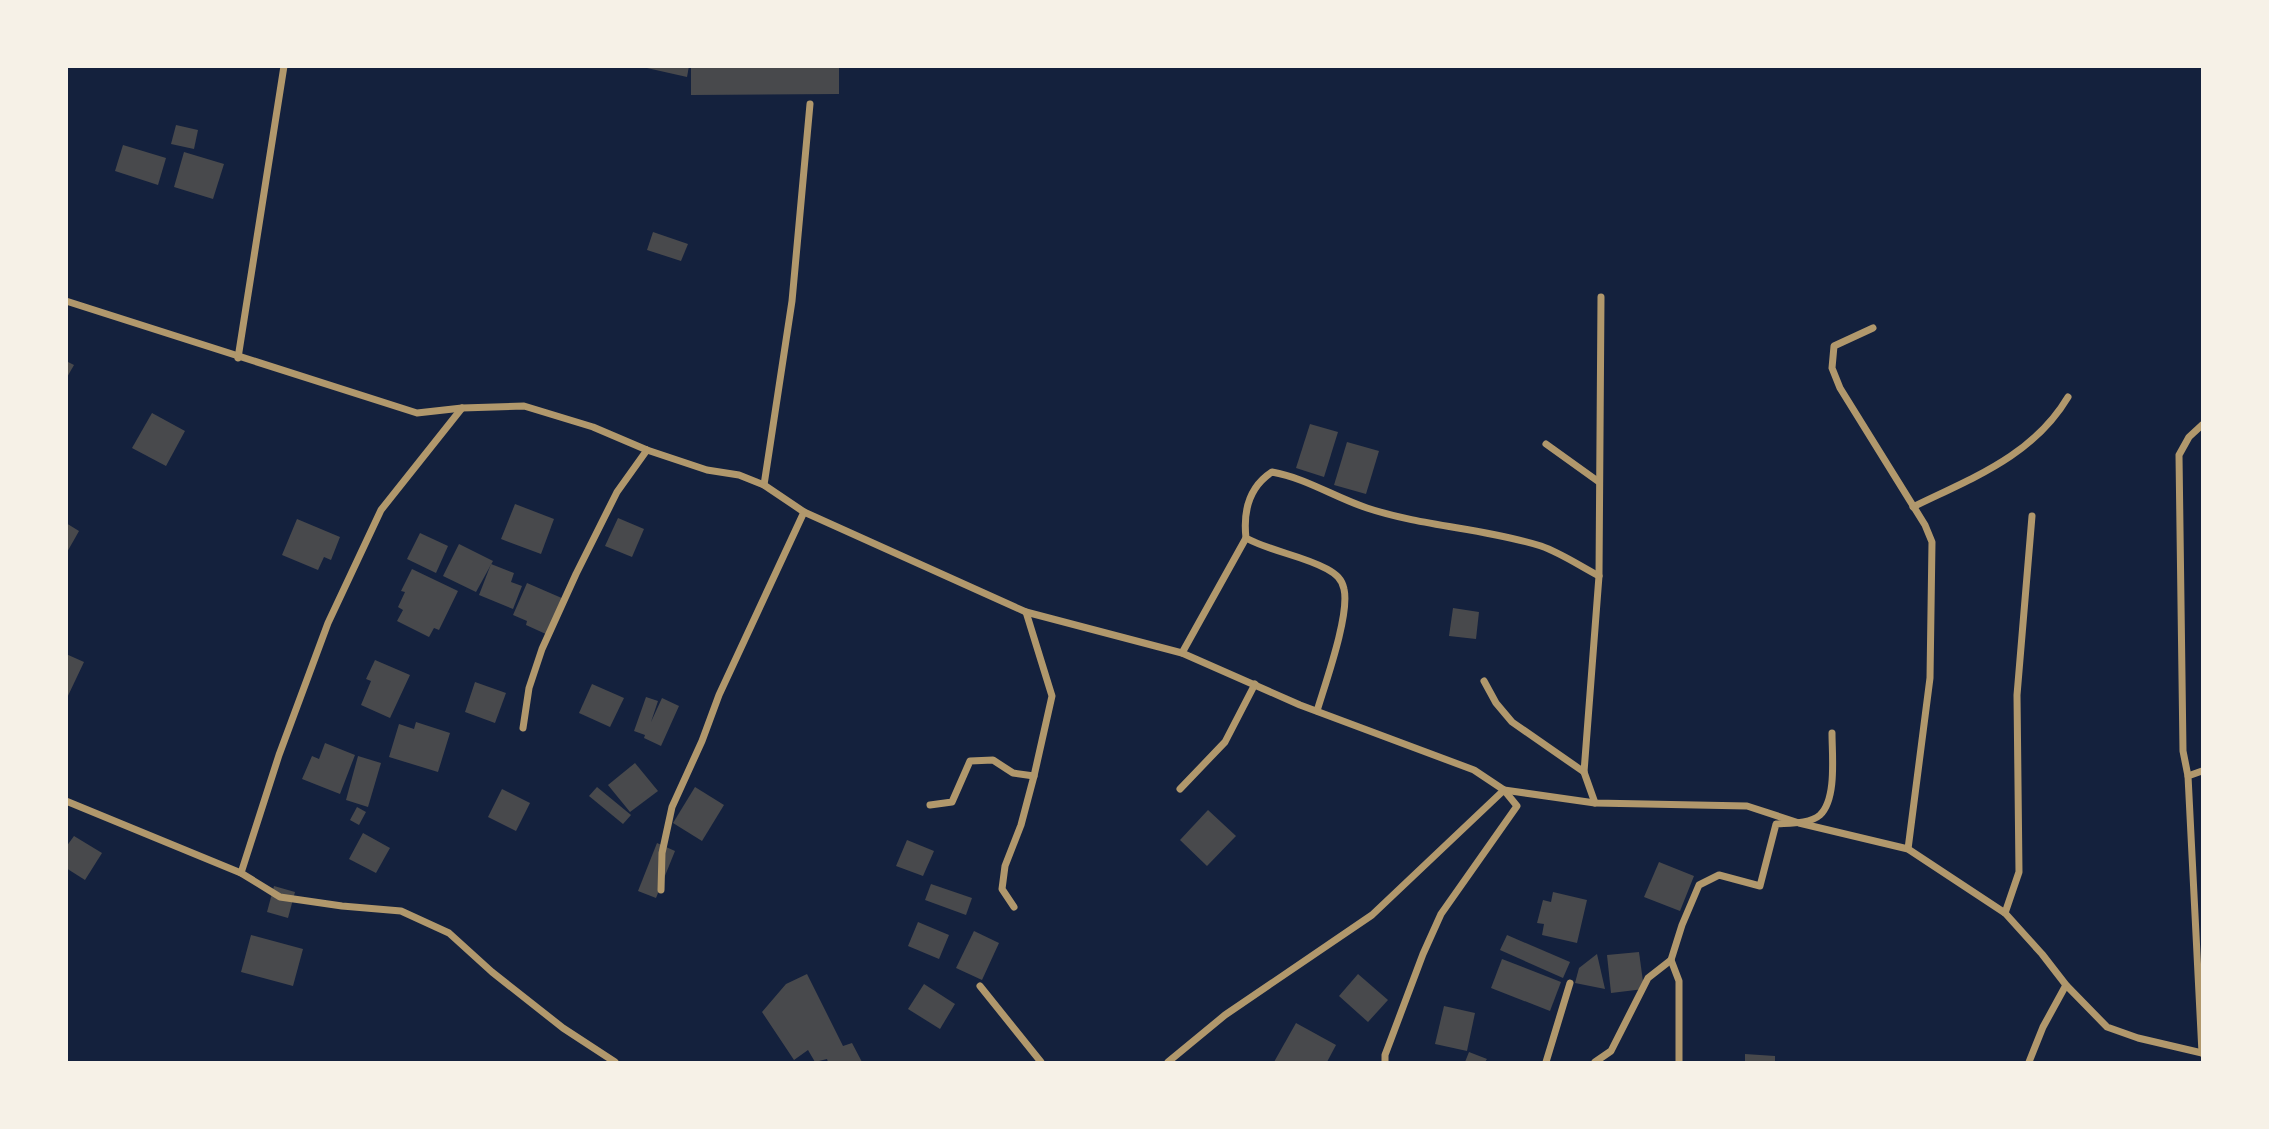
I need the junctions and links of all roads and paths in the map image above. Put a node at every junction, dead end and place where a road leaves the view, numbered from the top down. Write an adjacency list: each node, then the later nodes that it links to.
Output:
1 (284, 66): 6 (street)
2 (810, 104): 13 (street)
3 (1601, 297): 12 (street)
4 (66, 301): 6 (street)
5 (1873, 328): 14 (street)
6 (238, 358): 8 (street)
7 (2068, 397): 14 (street)
8 (462, 408): 11 (street); 37 (street)
9 (2203, 425): 29 (street)
10 (1546, 444): 12 (street)
11 (647, 450): 13 (street); 24 (street)
12 (1599, 482): 18 (street)
13 (764, 485): 15 (street)
14 (1913, 507): 36 (street)
15 (804, 512): 19 (street); 38 (street)
16 (2032, 516): 40 (street)
17 (1246, 538): 18 (street); 20 (street); 23 (street)
18 (1599, 576): 27 (street)
19 (1026, 612): 20 (street); 28 (street)
20 (1182, 653): 22 (street)
21 (1484, 681): 27 (street)
22 (1255, 684): 23 (street); 30 (street)
23 (1317, 711): 31 (street)
24 (523, 728)
25 (1832, 733): 35 (street)
26 (2203, 771): 29 (street)
27 (1584, 772): 33 (street)
28 (1034, 776): 34 (street); 39 (street)
29 (2188, 776): 45 (street)
30 (1180, 789)
31 (1504, 790): 33 (street); 48 (street); 49 (street)
32 (66, 801): 37 (street)
33 (1595, 803): 35 (street)
34 (930, 805)
35 (1799, 822): 36 (street); 41 (street)
36 (1908, 849): 40 (street)
37 (241, 873): 46 (street)
38 (661, 890)
39 (1014, 907)
40 (2005, 913): 43 (street)
41 (1671, 960): 51 (street); 52 (street)
42 (1570, 983): 50 (street)
43 (2066, 985): 45 (street); 53 (street)
44 (980, 986): 47 (street)
45 (2202, 1053)
46 (615, 1062)
47 (1041, 1062)
48 (1168, 1062)
49 (1385, 1062)
50 (1546, 1062)
51 (1595, 1062)
52 (1679, 1062)
53 (2029, 1062)

